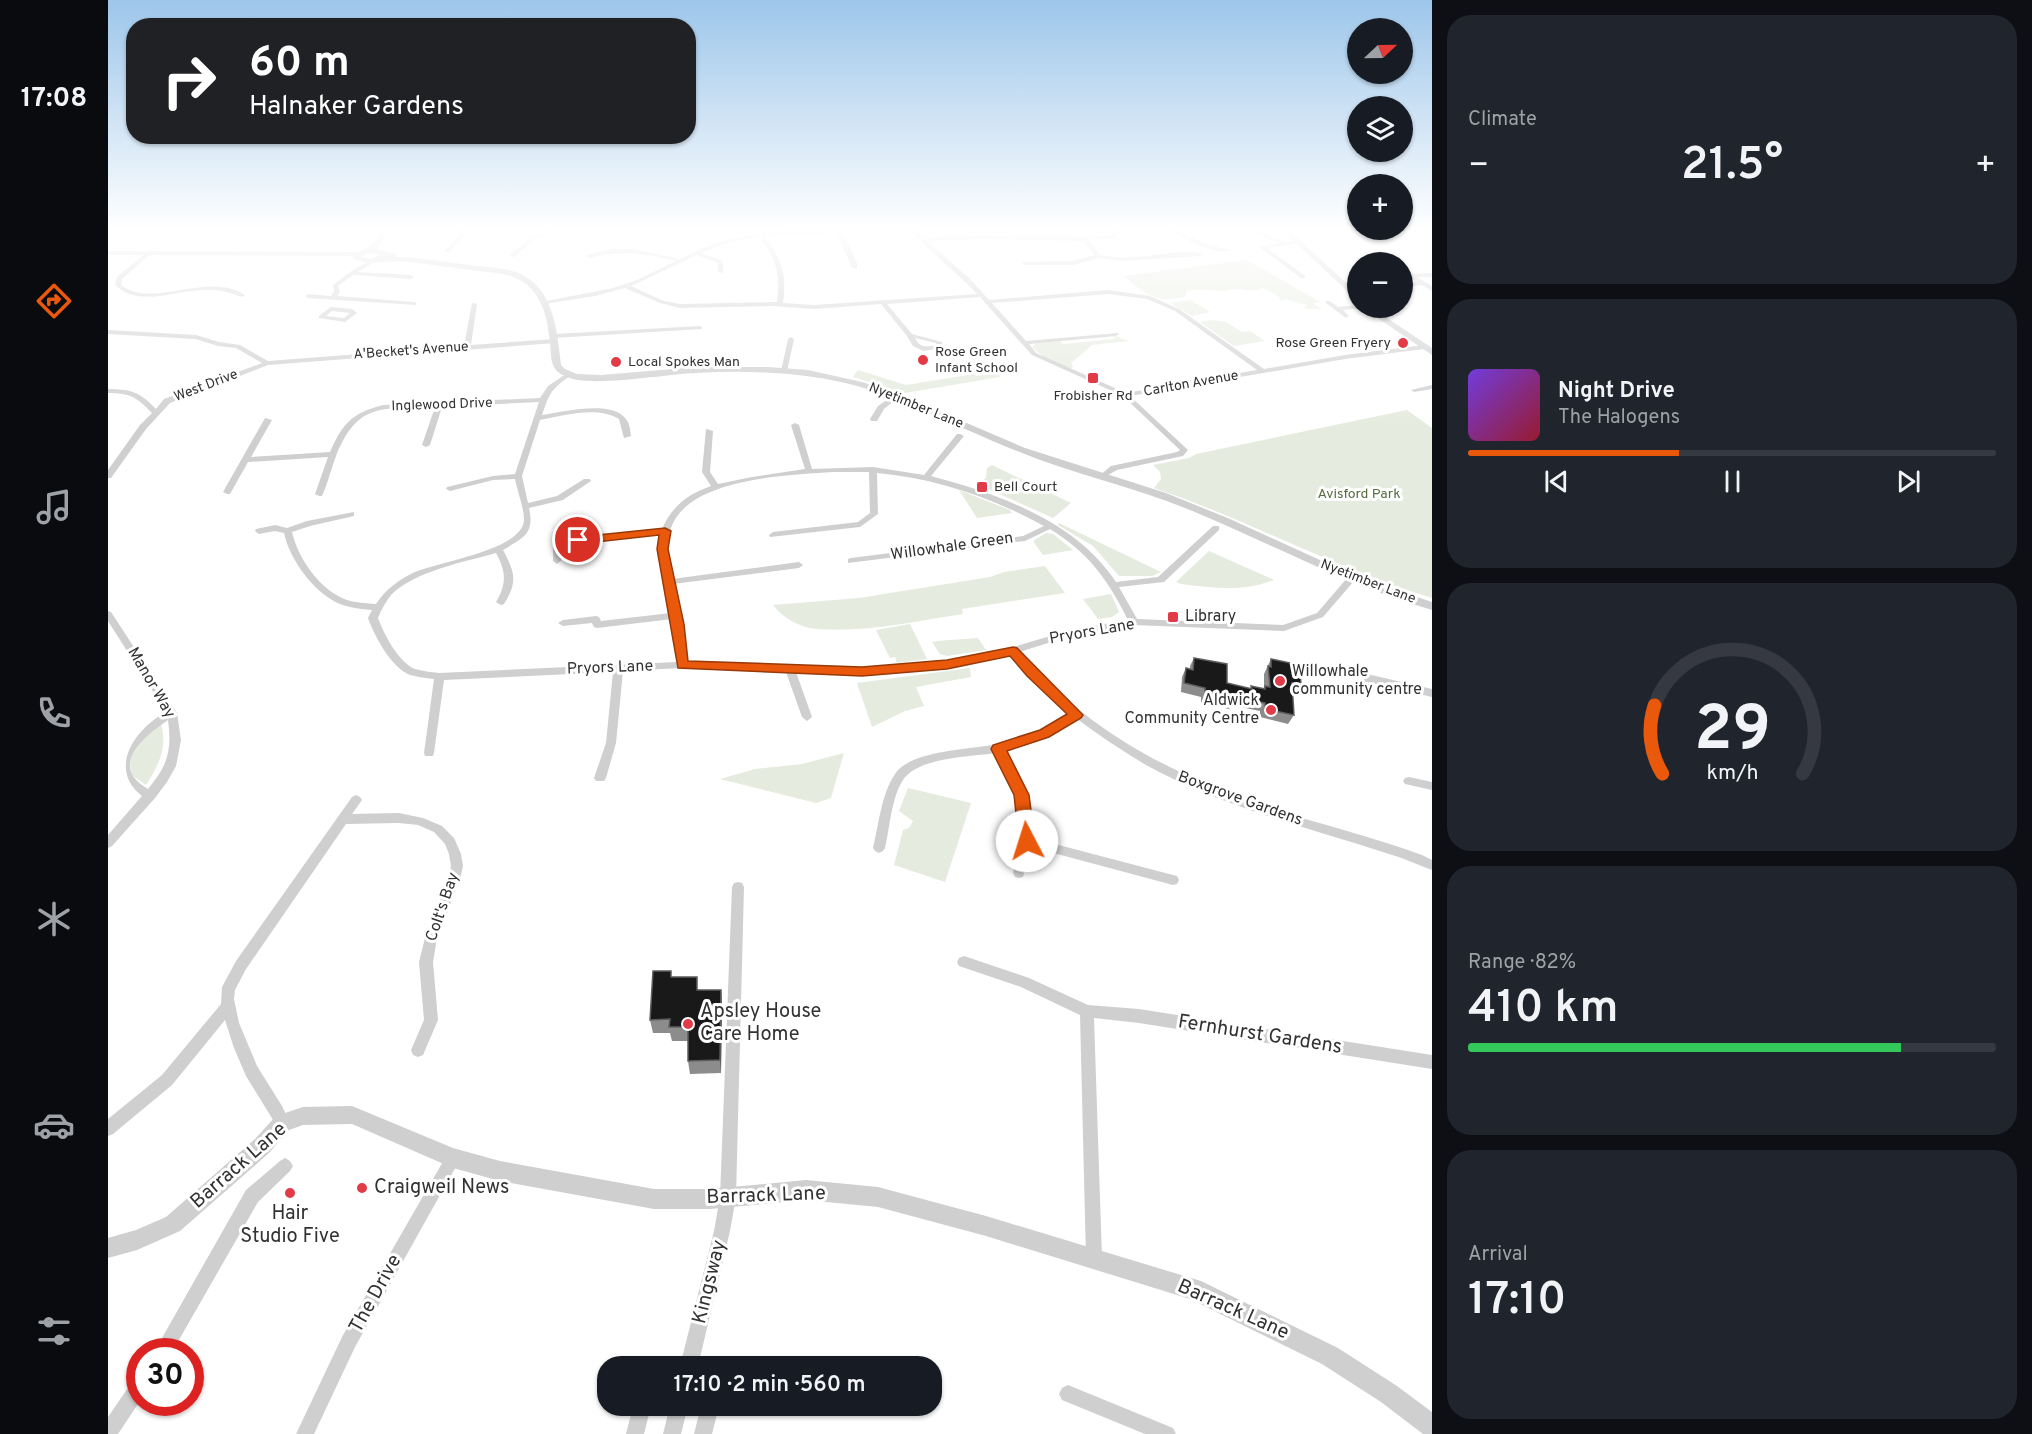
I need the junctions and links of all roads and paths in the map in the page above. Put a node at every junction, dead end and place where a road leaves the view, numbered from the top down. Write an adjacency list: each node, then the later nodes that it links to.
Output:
1 (339, 298): 10 (street)
2 (541, 298): 14 (street)
3 (573, 298): 14 (street)
4 (653, 298): 17 (street)
5 (781, 298): 17 (street)
6 (940, 298): 11 (street)
7 (984, 298): 12 (street)
8 (1037, 298): 12 (street)
9 (1150, 298): 35 (street)
10 (354, 300): 15 (street); 19 (street)
11 (883, 302): 17 (street); 26 (street)
12 (988, 302): 29 (street)
13 (1328, 302): 20 (street)
14 (544, 303): 27 (street)
15 (414, 304)
16 (474, 304): 30 (street)
17 (780, 304)
18 (1347, 308): 20 (street)
19 (341, 309)
20 (1337, 309): 21 (street)
21 (1346, 316)
22 (1382, 318): 31 (street)
23 (699, 328): 27 (street, A'Becket's Avenue)
24 (108, 332): 33 (street)
25 (1116, 334): 29 (street)
26 (910, 335)
27 (554, 338): 30 (street, A'Becket's Avenue); 36 (street)
28 (791, 339): 34 (street)
29 (1023, 343): 40 (street)
30 (467, 347): 33 (street, A'Becket's Avenue)
31 (1424, 347): 32 (street); 35 (street, Carlton Avenue)
32 (1432, 352)
33 (267, 363): 44 (street, West Drive)
34 (784, 371): 36 (street, Nyetimber Lane); 41 (street, Nyetimber Lane)
35 (1262, 371): 40 (street, Carlton Avenue)
36 (568, 374): 42 (street)
37 (1432, 387): 38 (street)
38 (1414, 390)
39 (108, 391): 43 (street)
40 (1125, 395): 62 (street, Carlton Avenue)
41 (896, 396): 48 (street); 62 (street, Nyetimber Lane)
42 (544, 400): 45 (street, Inglewood Drive); 47 (street)
43 (144, 401): 44 (street); 46 (street)
44 (167, 401): 46 (street, West Drive)
45 (439, 406): 54 (street); 55 (street, Inglewood Drive)
46 (155, 413): 59 (street, West Drive)
47 (538, 418): 52 (street); 60 (street)
48 (874, 419)
49 (268, 420): 56 (street)
50 (795, 424): 58 (street)
51 (709, 431): 64 (street)
52 (627, 436)
53 (960, 436): 61 (street)
54 (426, 445)
55 (333, 454): 56 (street); 67 (street, Inglewood Drive)
56 (245, 460): 66 (street)
57 (873, 469): 58 (street); 61 (street); 75 (street)
58 (809, 471): 64 (street)
59 (108, 476)
60 (518, 476): 65 (street); 68 (street)
61 (927, 476): 70 (street)
62 (1103, 476): 80 (street, Nyetimber Lane)
63 (587, 481): 68 (street)
64 (716, 486): 74 (street)
65 (450, 489)
66 (227, 492)
67 (319, 494)
68 (525, 506): 76 (street)
69 (351, 514): 73 (street)
70 (1050, 526): 78 (street, Willowhale Green); 82 (street)
71 (1216, 528): 82 (street)
72 (260, 531): 73 (street)
73 (288, 531): 85 (street)
74 (665, 531): 77 (street); 81 (street)
75 (773, 535)
76 (498, 549): 83 (street); 85 (street)
77 (557, 561)
78 (851, 561)
79 (800, 565): 81 (street)
80 (1352, 579): 84 (street, Nyetimber Lane); 88 (street, Pryors Lane)
81 (668, 582): 87 (street)
82 (1114, 585): 88 (street)
83 (501, 602)
84 (1432, 606)
85 (378, 607): 94 (street, Pryors Lane)
86 (108, 614): 97 (street, Manor Way)
87 (676, 615): 89 (street); 91 (street)
88 (1134, 622): 90 (street, Pryors Lane)
89 (562, 623)
90 (1013, 651): 93 (street, Pryors Lane); 98 (street, Boxgrove Gardens)
91 (682, 665): 92 (street, Pryors Lane); 93 (street, Pryors Lane)
92 (618, 668): 94 (street, Pryors Lane); 102 (street)
93 (790, 669): 99 (street)
94 (439, 677): 101 (street)
95 (1367, 678): 96 (street)
96 (1432, 693)
97 (172, 713): 105 (street, Manor Way); 105 (street)
98 (1076, 715): 100 (street); 111 (street, Boxgrove Gardens)
99 (807, 717)
100 (998, 749): 108 (street); 110 (street)
101 (429, 753)
102 (600, 778)
103 (1409, 781): 104 (street)
104 (1432, 786)
105 (151, 795): 109 (street, Manor Way)
106 (356, 800): 107 (street)
107 (343, 819): 116 (street); 118 (street, Colt's Bay)
108 (1027, 841): 112 (street); 113 (street)
109 (108, 843)
110 (879, 848)
111 (1432, 865)
112 (1019, 873)
113 (1173, 880)
114 (738, 887): 124 (street, Kingsway)
115 (964, 962): 117 (street, Fernhurst Gardens)
116 (228, 1006): 120 (street); 121 (street)
117 (1087, 1011): 119 (street, Fernhurst Gardens); 126 (street)
118 (418, 1050)
119 (1432, 1062)
120 (283, 1123): 122 (street, Barrack Lane); 125 (street, Barrack Lane)
121 (108, 1130)
122 (453, 1158): 124 (street, Barrack Lane); 136 (street, The Drive)
123 (285, 1166): 127 (street)
124 (728, 1197): 126 (street, Barrack Lane); 128 (street, Kingsway)
125 (108, 1248)
126 (1094, 1258): 134 (street, Barrack Lane)
127 (170, 1338)
128 (691, 1356)
129 (1068, 1394): 140 (street)
130 (126, 1406): 135 (street)
131 (640, 1416): 137 (street)
132 (676, 1416): 138 (street)
133 (708, 1416): 139 (street)
134 (1432, 1424)
135 (108, 1433)
136 (305, 1434)
137 (635, 1434)
138 (672, 1434)
139 (703, 1434)
140 (1167, 1434)

